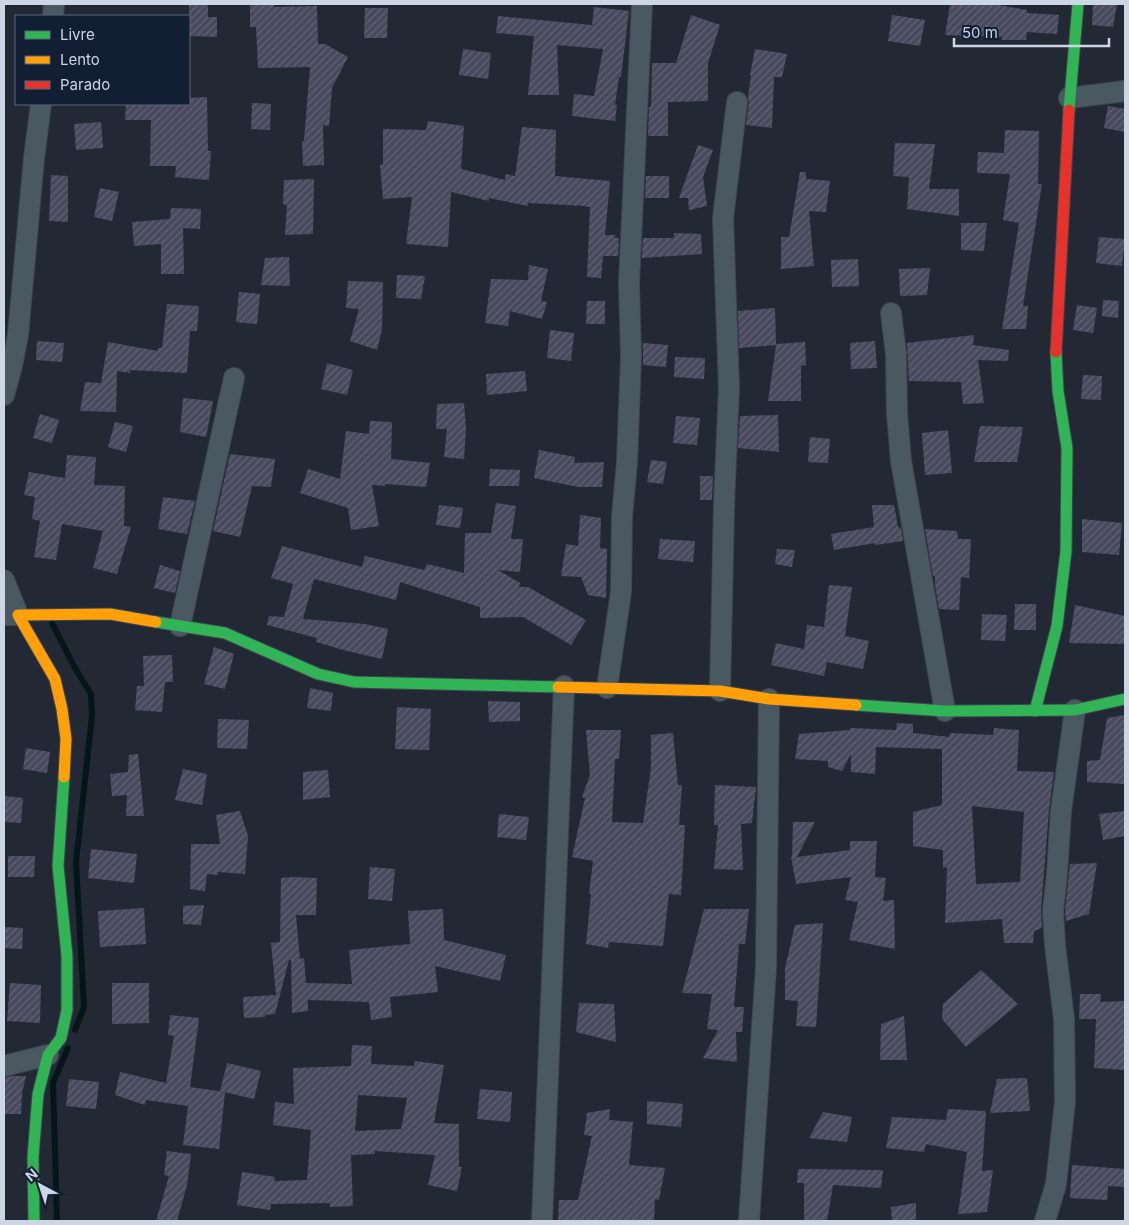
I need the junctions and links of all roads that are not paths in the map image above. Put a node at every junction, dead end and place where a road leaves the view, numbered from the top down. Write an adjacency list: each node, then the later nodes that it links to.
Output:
1 (642, 4): 14 (street)
2 (1078, 4): 4 (street)
3 (1125, 91): 4 (street)
4 (1069, 98): 20 (street)
5 (737, 102): 15 (street)
6 (42, 105): 9 (street)
7 (891, 313): 18 (street)
8 (234, 378): 12 (street)
9 (4, 395)
10 (4, 580): 11 (street)
11 (11, 615): 12 (street); 21 (street)
12 (180, 626): 13 (street)
13 (564, 686): 14 (street); 24 (street)
14 (607, 688): 15 (street)
15 (720, 691): 16 (street)
16 (769, 699): 18 (street); 25 (street)
17 (1125, 699): 19 (street)
18 (945, 710): 20 (street)
19 (1075, 710): 20 (street); 26 (street)
20 (1035, 711)
21 (48, 1055): 22 (street); 23 (street)
22 (4, 1066)
23 (34, 1221)
24 (542, 1221)
25 (749, 1221)
26 (1045, 1221)

